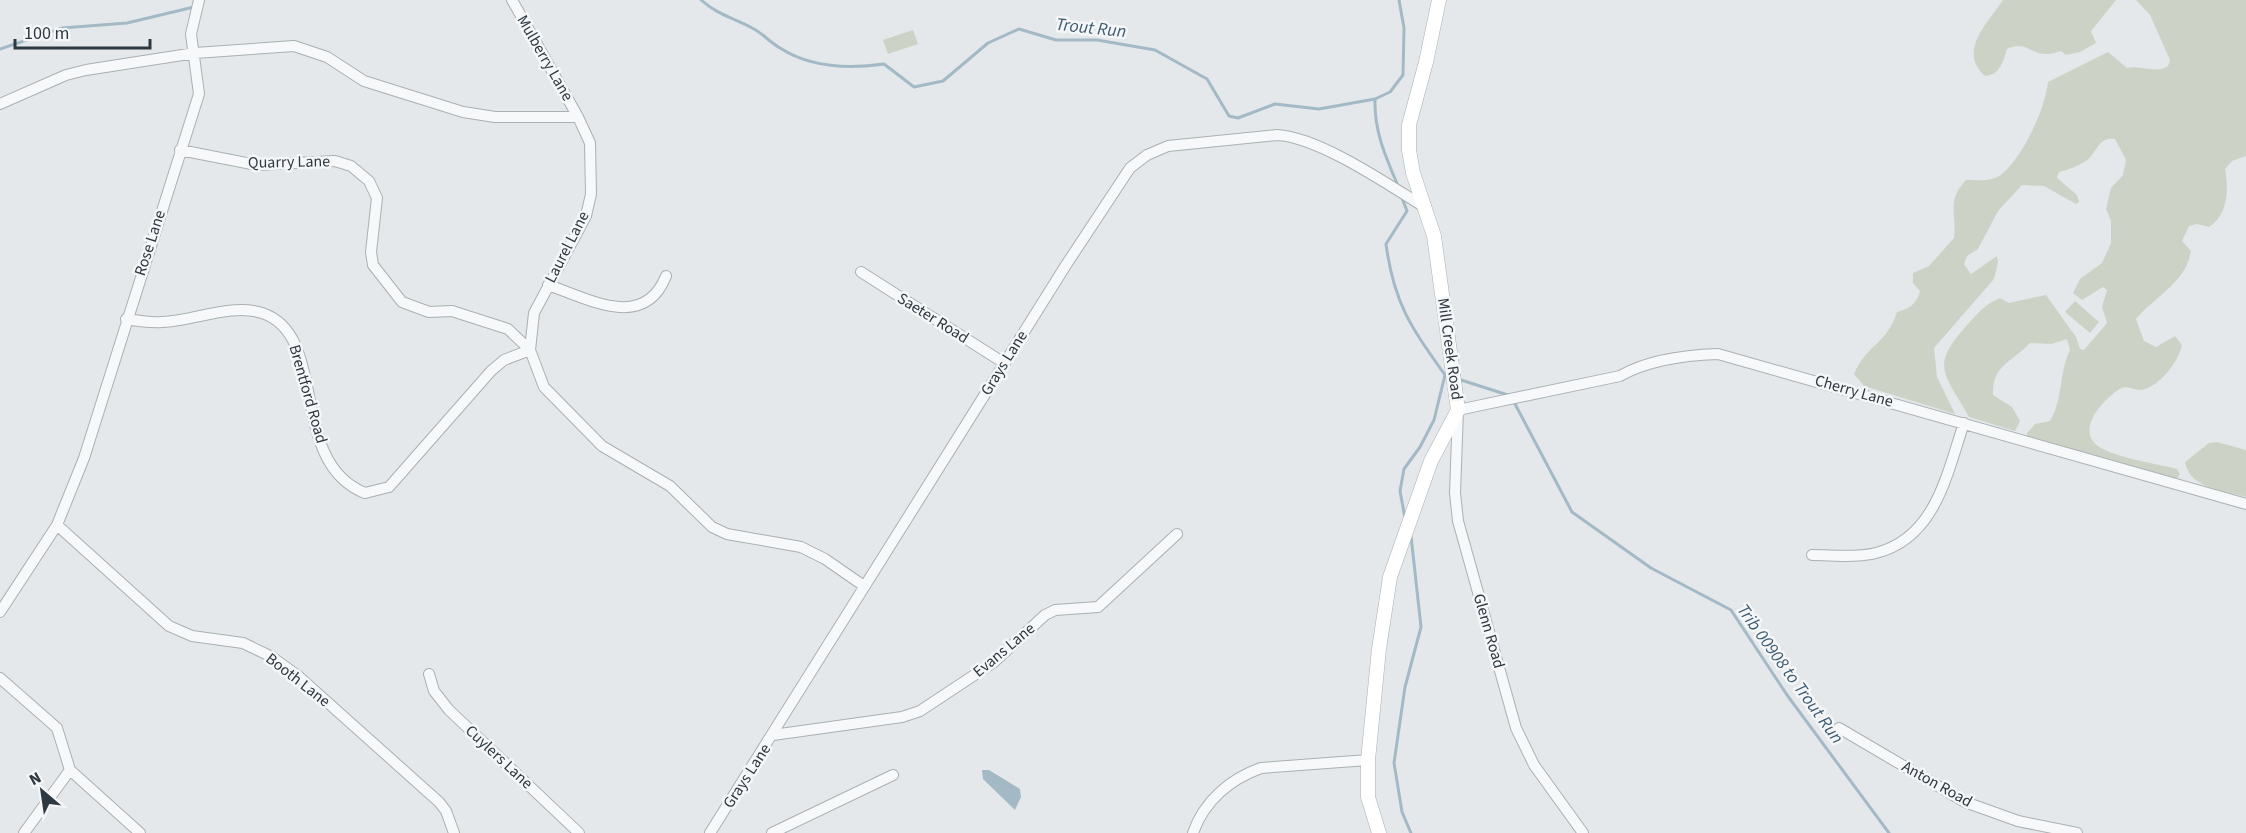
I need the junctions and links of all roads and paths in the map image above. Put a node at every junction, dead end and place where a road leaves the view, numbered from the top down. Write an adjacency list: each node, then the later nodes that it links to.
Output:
1 (512, 0): 6 (street, Mulberry Lane)
2 (1439, 0): 8 (street, Mill Creek Road)
3 (198, 4): 4 (street, Rose Lane)
4 (195, 53): 5 (street); 6 (street); 7 (street, Rose Lane)
5 (0, 104)
6 (578, 117): 11 (street, Laurel Lane)
7 (180, 150): 12 (street, Rose Lane); 13 (street, Quarry Lane)
8 (1425, 208): 14 (street, Grays Lane); 15 (street, Mill Creek Road)
9 (861, 272): 14 (street, Saeter Road)
10 (666, 276): 11 (street)
11 (548, 285): 13 (street, Laurel Lane)
12 (126, 319): 13 (street, Brentford Road); 18 (street, Rose Lane)
13 (530, 350): 21 (street, Laurel Lane)
14 (1005, 363): 21 (street, Grays Lane)
15 (1458, 410): 16 (street, Cherry Lane); 27 (street, Mill Creek Road); 38 (street, Glenn Road)
16 (1964, 423): 17 (street, Cherry Lane); 20 (street)
17 (2246, 504)
18 (57, 525): 22 (street, Rose Lane); 32 (street, Booth Lane)
19 (1178, 534): 26 (street, Evans Lane)
20 (1812, 555)
21 (864, 586): 26 (street, Grays Lane)
22 (0, 612)
23 (429, 674): 33 (street, Cuylers Lane)
24 (0, 678): 28 (street)
25 (1839, 728): 39 (street, Anton Road)
26 (774, 735): 34 (street, Grays Lane)
27 (1368, 760): 36 (street); 37 (street, Mill Creek Road)
28 (70, 770): 30 (street); 31 (street)
29 (893, 775): 35 (street)
30 (24, 833)
31 (140, 833)
32 (454, 833)
33 (579, 833)
34 (710, 833)
35 (772, 833)
36 (1193, 833)
37 (1379, 833)
38 (1582, 833)
39 (2077, 833)

